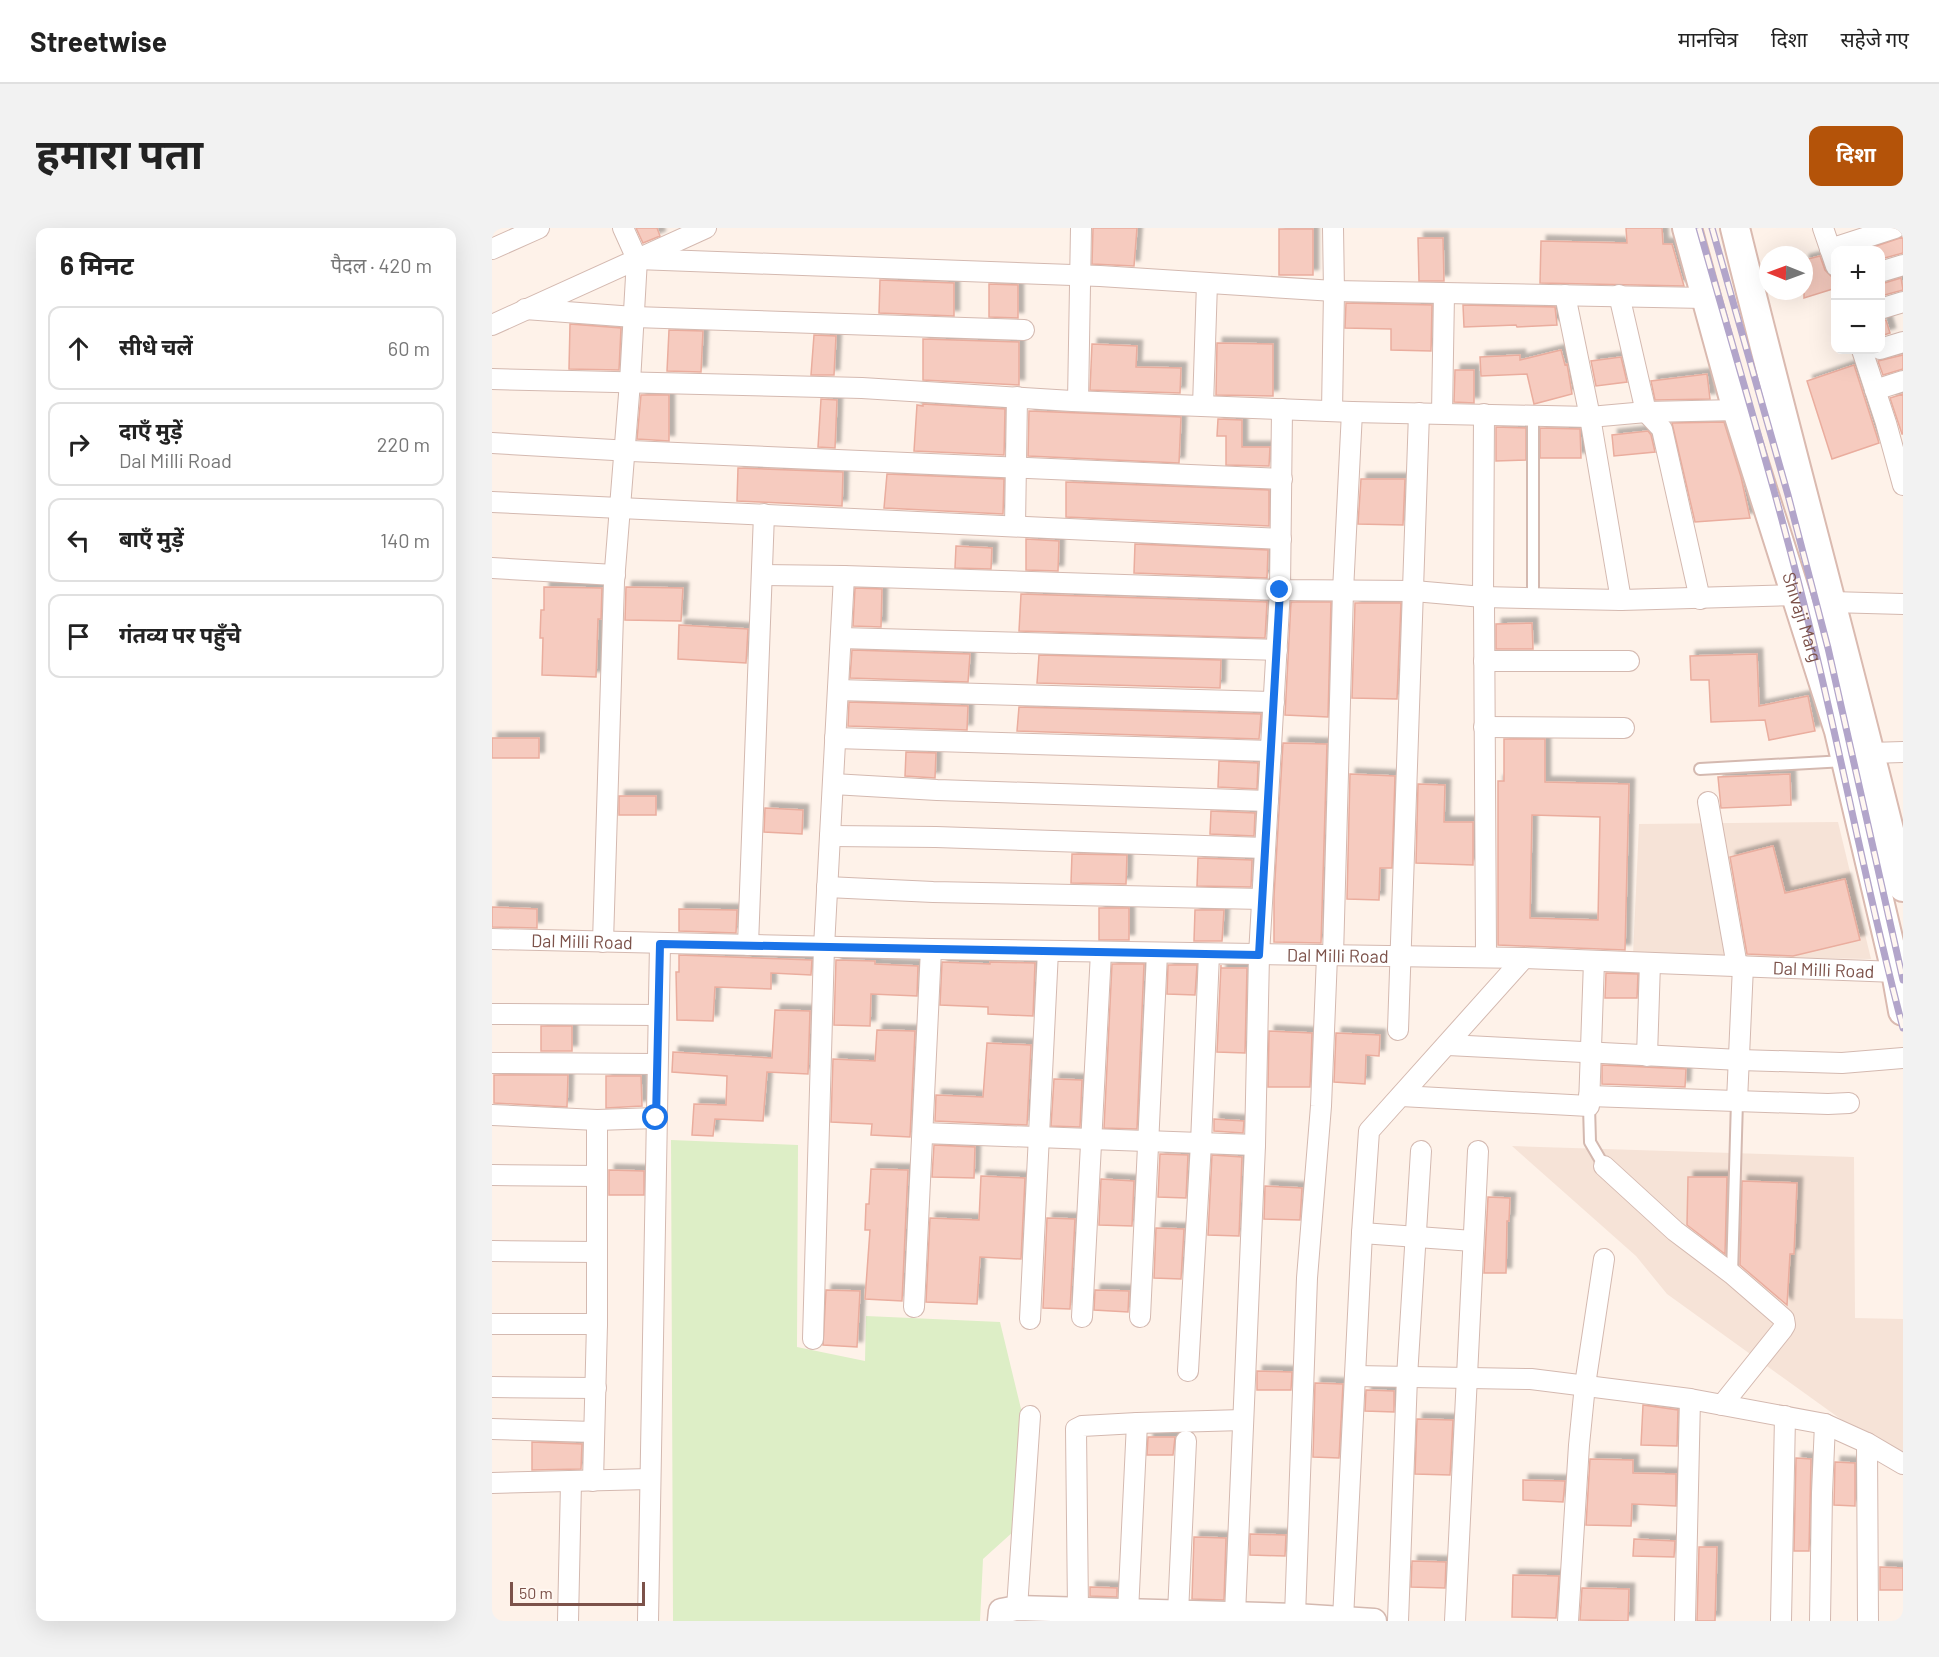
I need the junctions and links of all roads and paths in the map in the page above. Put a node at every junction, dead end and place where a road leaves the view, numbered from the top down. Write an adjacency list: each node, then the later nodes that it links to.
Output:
1 (539, 228): 11 (street)
2 (623, 228): 13 (street)
3 (706, 228): 13 (street)
4 (1082, 228): 16 (street)
5 (1333, 228): 18 (street)
6 (1687, 228): 22 (main road, Shivaji Marg)
7 (1735, 228): 73 (main road, Shivaji Marg)
8 (1823, 228): 12 (street)
9 (1895, 228): 10 (street)
10 (1858, 246)
11 (492, 249)
12 (1831, 252)
13 (637, 259): 16 (street); 25 (street); 26 (street)
14 (1903, 265): 15 (street)
15 (1885, 271)
16 (1082, 276): 17 (street); 37 (street)
17 (1207, 283): 18 (street); 38 (street)
18 (1334, 291): 19 (street); 41 (street)
19 (1444, 294): 20 (street); 45 (street)
20 (1564, 295): 21 (street); 48 (street)
21 (1619, 295): 22 (street); 43 (street)
22 (1705, 298): 40 (main road, Shivaji Marg)
23 (1903, 302): 24 (street)
24 (1885, 308)
25 (525, 309): 26 (street); 27 (street)
26 (634, 317): 28 (street); 34 (street)
27 (492, 325)
28 (1024, 330)
29 (1903, 342): 30 (street)
30 (1885, 347)
31 (1872, 354): 35 (street)
32 (492, 379): 34 (street)
33 (1903, 381): 35 (street)
34 (630, 382): 36 (street); 51 (street)
35 (1875, 390): 49 (street)
36 (1017, 397): 37 (street); 53 (street)
37 (1078, 401): 38 (street)
38 (1203, 406): 39 (street)
39 (1282, 409): 41 (street); 54 (street)
40 (1737, 410): 43 (street); 68 (main road, Shivaji Marg)
41 (1332, 411): 42 (street)
42 (1352, 412): 44 (street); 66 (street)
43 (1646, 412): 48 (street); 70 (street)
44 (1419, 413): 45 (street); 67 (street)
45 (1442, 413): 46 (street)
46 (1484, 414): 47 (street); 72 (street)
47 (1533, 416): 48 (street); 69 (lane)
48 (1590, 417): 71 (street)
49 (1895, 421): 52 (street)
50 (492, 443): 51 (street)
51 (624, 451): 53 (street); 57 (street)
52 (1900, 459): 55 (street)
53 (1016, 467): 54 (street); 59 (street)
54 (1282, 478): 60 (street)
55 (1903, 485)
56 (492, 502): 57 (street)
57 (620, 507): 58 (street); 62 (street)
58 (764, 514): 59 (street); 63 (street)
59 (1015, 526): 60 (street)
60 (1281, 539): 65 (street)
61 (492, 568): 62 (street)
62 (615, 575): 97 (street)
63 (762, 575): 64 (street); 99 (street)
64 (844, 576): 65 (street); 75 (street)
65 (1280, 590): 66 (street); 76 (street)
66 (1343, 591): 67 (street); 108 (street)
67 (1414, 591): 72 (street); 109 (street)
68 (1796, 595): 70 (street); 86 (main road, Shivaji Marg)
69 (1533, 598): 71 (street); 72 (street)
70 (1700, 599): 71 (street)
71 (1621, 600)
72 (1484, 601): 78 (street)
73 (1831, 602): 74 (street); 86 (main road, Shivaji Marg)
74 (1903, 604)
75 (841, 638): 76 (street); 79 (street)
76 (1276, 651): 80 (street)
77 (1629, 661): 78 (street)
78 (1484, 662): 81 (street)
79 (838, 690): 80 (street); 83 (street)
80 (1274, 702): 84 (street)
81 (1484, 727): 82 (street); 107 (street)
82 (1624, 728)
83 (835, 738): 84 (street); 88 (street)
84 (1271, 751): 89 (street)
85 (1903, 752): 86 (street)
86 (1858, 757): 87 (lane); 94 (main road, Shivaji Marg); 114 (main road, Shivaji Marg)
87 (1700, 769)
88 (833, 784): 89 (street); 91 (street)
89 (1268, 801): 92 (street)
90 (1708, 802): 113 (street)
91 (830, 836): 92 (street); 93 (street)
92 (1265, 848): 95 (street)
93 (827, 887): 95 (street); 100 (street)
94 (1903, 887)
95 (1262, 899): 106 (street)
96 (492, 939): 97 (street, Dal Milli Road)
97 (603, 942): 98 (street, Dal Milli Road)
98 (660, 944): 99 (street, Dal Milli Road); 117 (street)
99 (748, 945): 100 (street, Dal Milli Road)
100 (824, 947): 101 (street, Dal Milli Road); 157 (street)
101 (931, 949): 102 (street, Dal Milli Road); 133 (street)
102 (1048, 951): 103 (street, Dal Milli Road); 134 (street)
103 (1101, 952): 104 (street, Dal Milli Road); 135 (street)
104 (1157, 953): 105 (street, Dal Milli Road); 136 (street)
105 (1209, 954): 106 (street, Dal Milli Road); 137 (street)
106 (1259, 955): 108 (street, Dal Milli Road); 138 (street)
107 (1486, 955): 109 (street, Dal Milli Road); 110 (street, Dal Milli Road)
108 (1330, 956): 109 (street, Dal Milli Road); 186 (street)
109 (1402, 957): 118 (street)
110 (1524, 958): 111 (street, Dal Milli Road); 119 (street)
111 (1594, 961): 112 (street, Dal Milli Road); 120 (street)
112 (1650, 963): 113 (street, Dal Milli Road); 121 (street)
113 (1740, 966): 114 (street, Dal Milli Road); 123 (street)
114 (1896, 972): 115 (main road, Shivaji Marg)
115 (1903, 1011)
116 (492, 1014): 117 (street)
117 (657, 1015): 125 (street)
118 (1398, 1030)
119 (1448, 1045): 120 (street); 126 (street)
120 (1591, 1053): 121 (street); 127 (street)
121 (1647, 1056): 123 (street)
122 (1903, 1058): 123 (street)
123 (1740, 1060): 128 (street)
124 (492, 1063): 125 (street)
125 (656, 1064): 131 (street)
126 (1401, 1096): 127 (street); 144 (street)
127 (1589, 1101): 128 (street); 141 (lane)
128 (1737, 1101): 129 (street); 150 (lane)
129 (1849, 1103)
130 (492, 1115): 132 (street)
131 (656, 1118): 132 (street); 177 (street)
132 (597, 1120): 143 (street)
133 (922, 1133): 134 (street); 151 (street)
134 (1039, 1137): 135 (street); 154 (street)
135 (1092, 1140): 136 (street); 152 (street)
136 (1148, 1141): 137 (street); 153 (street)
137 (1202, 1143): 138 (street); 158 (street)
138 (1255, 1145): 169 (street)
139 (1421, 1150): 145 (street)
140 (1478, 1151): 146 (street)
141 (1604, 1166): 150 (street)
142 (492, 1175): 143 (street)
143 (597, 1176): 148 (street)
144 (1362, 1233): 145 (street); 159 (street)
145 (1416, 1237): 146 (street); 160 (street)
146 (1473, 1241): 161 (street)
147 (492, 1251): 148 (street)
148 (596, 1252): 156 (street)
149 (1604, 1259): 162 (street)
150 (1732, 1274): 166 (street)
151 (914, 1307)
152 (1082, 1317)
153 (1140, 1317)
154 (1030, 1319)
155 (492, 1324): 156 (street)
156 (597, 1324): 164 (street)
157 (813, 1339)
158 (1188, 1371)
159 (1355, 1376): 160 (street); 187 (street)
160 (1407, 1377): 161 (street); 191 (street)
161 (1466, 1377): 162 (street); 192 (street)
162 (1585, 1385): 165 (street); 193 (street)
163 (492, 1387): 164 (street)
164 (596, 1388): 173 (street)
165 (1690, 1399): 166 (street); 194 (street)
166 (1722, 1405): 168 (street)
167 (1030, 1416): 184 (street)
168 (1785, 1416): 171 (street); 195 (street)
169 (1243, 1420): 170 (street); 185 (street)
170 (1137, 1422): 181 (street); 182 (street)
171 (1826, 1424): 175 (street); 196 (street)
172 (492, 1429): 173 (street)
173 (594, 1432): 178 (street)
174 (1186, 1441): 183 (street)
175 (1867, 1443): 176 (street); 197 (street)
176 (1903, 1464)
177 (650, 1479): 178 (street); 189 (street)
178 (593, 1481): 179 (street)
179 (572, 1482): 180 (street); 188 (street)
180 (492, 1483)
181 (1078, 1610): 182 (street); 184 (street)
182 (1128, 1612): 183 (street)
183 (1178, 1613): 185 (street)
184 (1008, 1614)
185 (1235, 1614): 186 (street)
186 (1295, 1616): 187 (street)
187 (1343, 1619): 190 (street)
188 (568, 1621)
189 (648, 1621)
190 (1374, 1621)
191 (1398, 1621)
192 (1455, 1621)
193 (1568, 1621)
194 (1685, 1621)
195 (1781, 1621)
196 (1820, 1621)
197 (1868, 1621)

